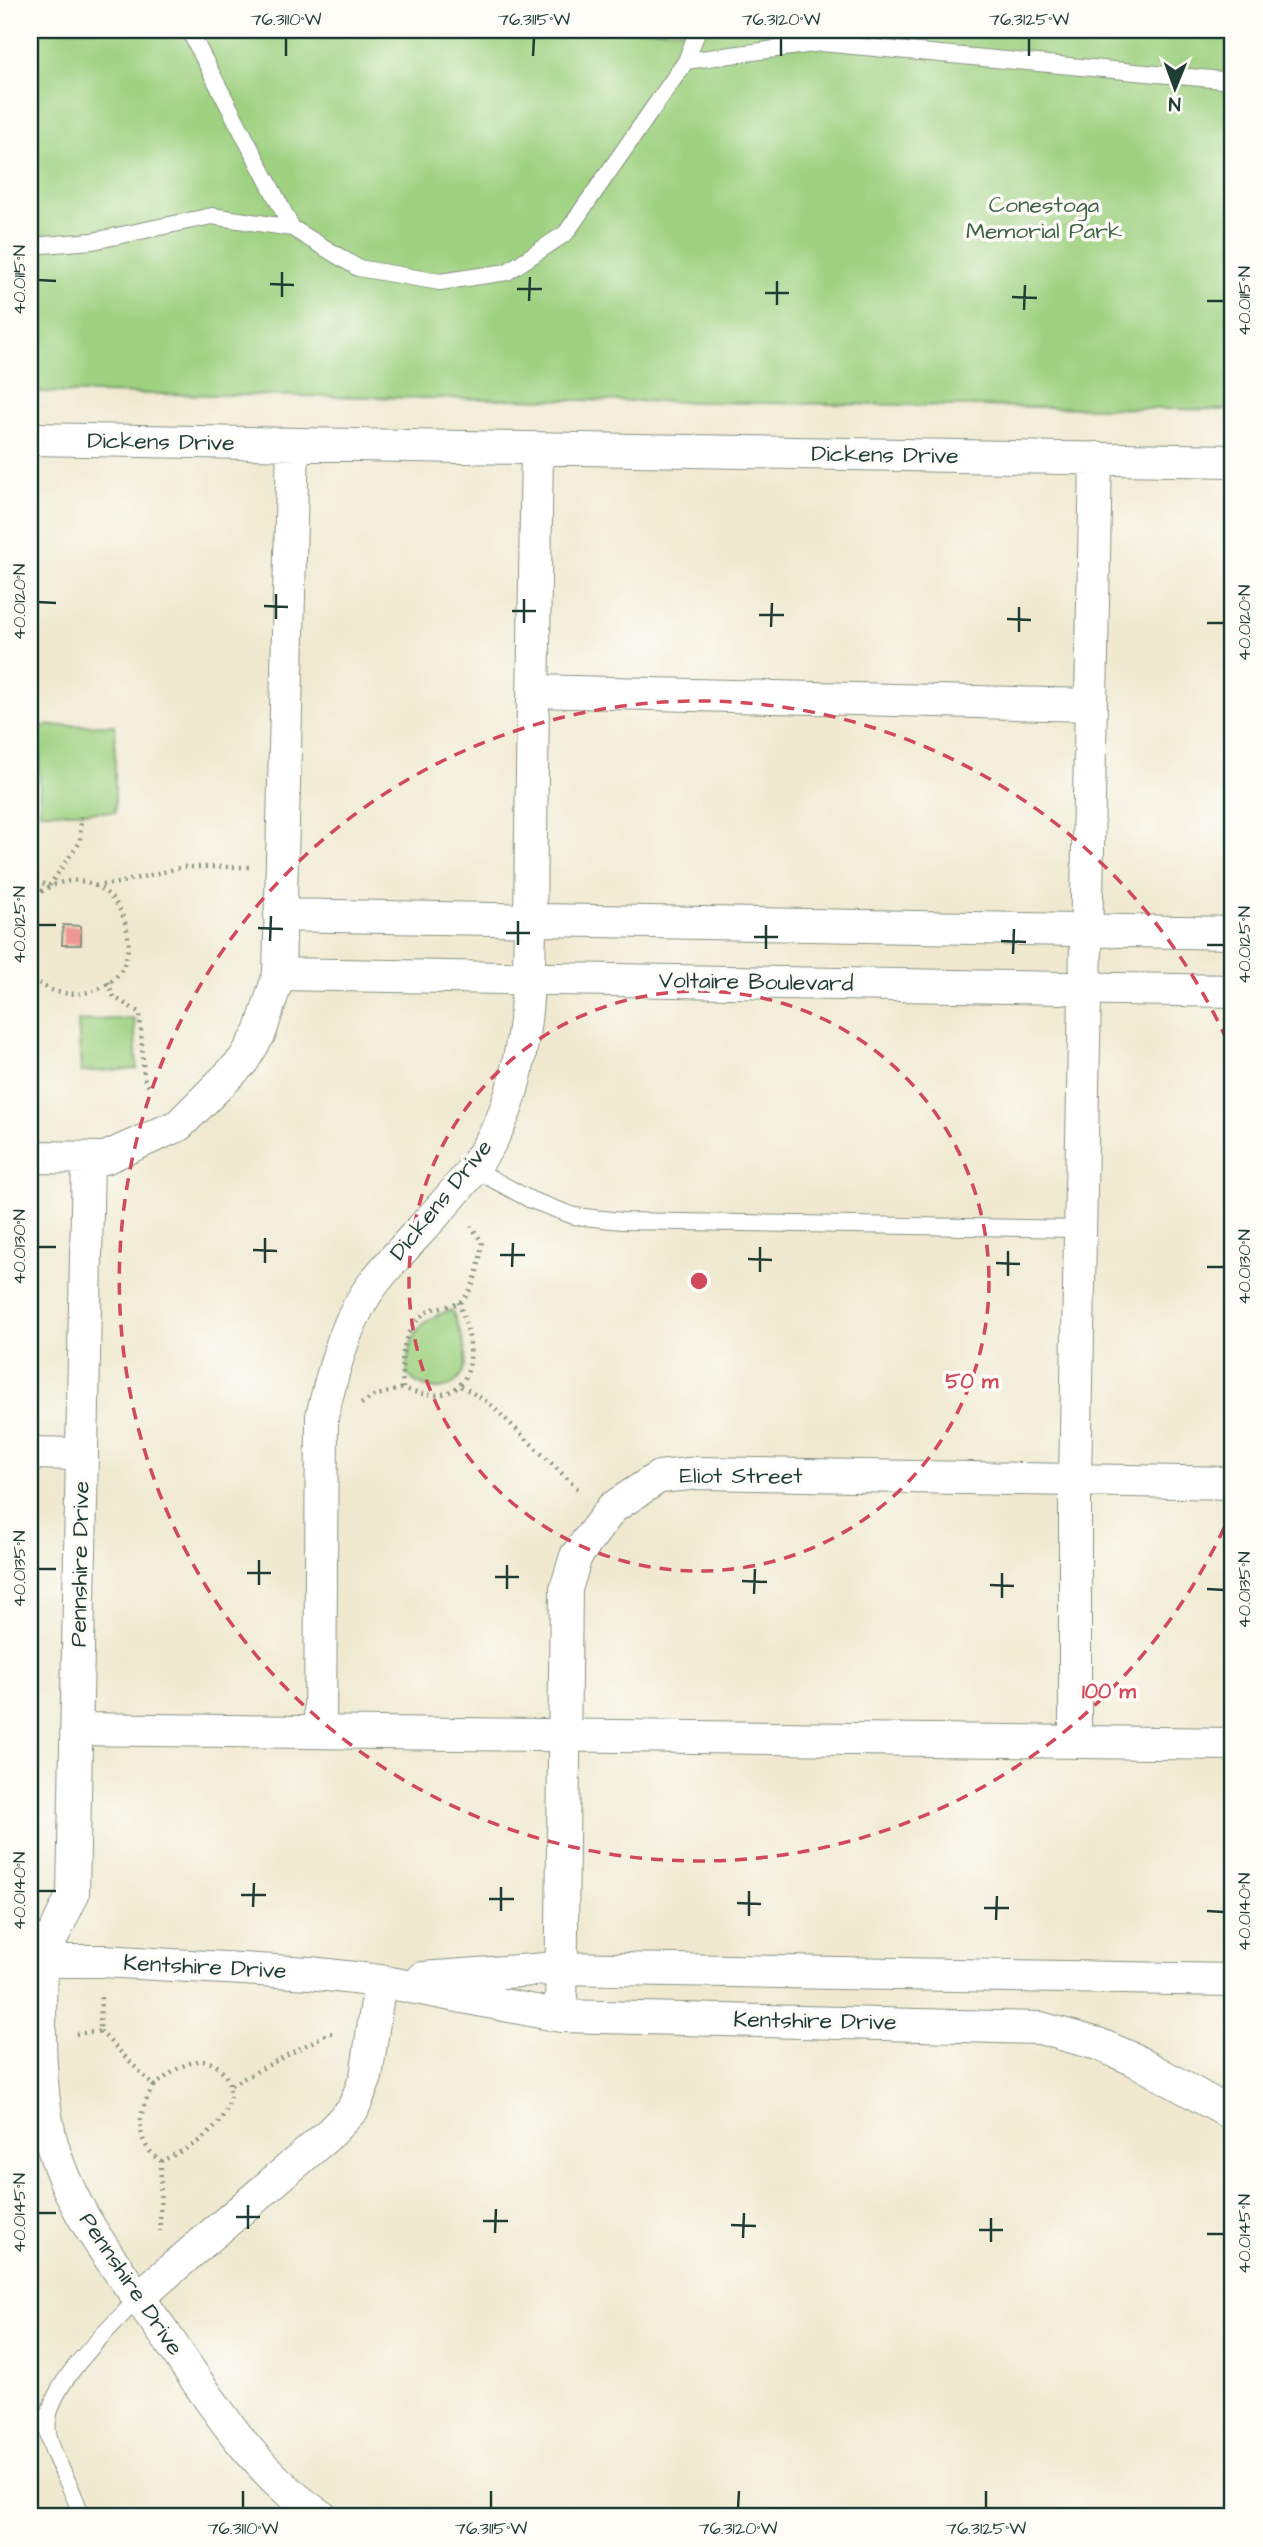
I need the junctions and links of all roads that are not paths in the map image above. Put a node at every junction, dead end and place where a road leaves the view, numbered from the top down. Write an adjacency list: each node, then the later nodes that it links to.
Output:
1 (189, 30): 6 (lane)
2 (698, 30): 4 (lane)
3 (816, 36): 4 (lane); 5 (lane)
4 (687, 61): 6 (lane)
5 (1233, 81)
6 (292, 228): 7 (lane)
7 (30, 246)
8 (30, 439): 9 (street, Dickens Drive)
9 (293, 444): 10 (street, Dickens Drive); 15 (street)
10 (537, 449): 11 (street, Dickens Drive); 13 (street, Dickens Drive)
11 (1096, 458): 12 (street, Dickens Drive); 14 (street)
12 (1233, 461)
13 (533, 691): 14 (street); 16 (street, Dickens Drive)
14 (1091, 705): 17 (street)
15 (280, 915): 16 (street); 19 (street)
16 (529, 920): 17 (street); 20 (street, Dickens Drive)
17 (1086, 930): 18 (street); 21 (street)
18 (1233, 933)
19 (279, 974): 20 (street, Voltaire Boulevard); 24 (street)
20 (527, 978): 21 (street, Voltaire Boulevard); 25 (street, Dickens Drive)
21 (1086, 989): 22 (street, Voltaire Boulevard); 26 (street)
22 (1233, 991)
23 (30, 1157): 24 (street)
24 (88, 1159): 28 (street, Pennshire Drive)
25 (472, 1168): 26 (lane); 32 (street, Dickens Drive)
26 (1081, 1229): 29 (street)
27 (30, 1453): 28 (street)
28 (82, 1454): 31 (street, Pennshire Drive)
29 (1075, 1480): 30 (street, Eliot Street); 33 (street, Eliot Street); 34 (street)
30 (1233, 1483)
31 (77, 1729): 32 (street); 36 (street, Pennshire Drive)
32 (320, 1730): 33 (street)
33 (565, 1733): 34 (street); 37 (street, Eliot Street)
34 (1075, 1741): 35 (street)
35 (1233, 1744)
36 (34, 1953): 39 (street, Kentshire Drive); 42 (street, Pennshire Drive)
37 (559, 1968): 38 (street, Kentshire Drive); 39 (street, Kentshire Drive); 40 (street, Eliot Street)
38 (1233, 1980)
39 (380, 1981): 40 (street, Kentshire Drive); 42 (street)
40 (561, 2016): 41 (street, Kentshire Drive)
41 (1233, 2115)
42 (139, 2297): 43 (lane); 44 (street, Pennshire Drive)
43 (81, 2517)
44 (322, 2517)

